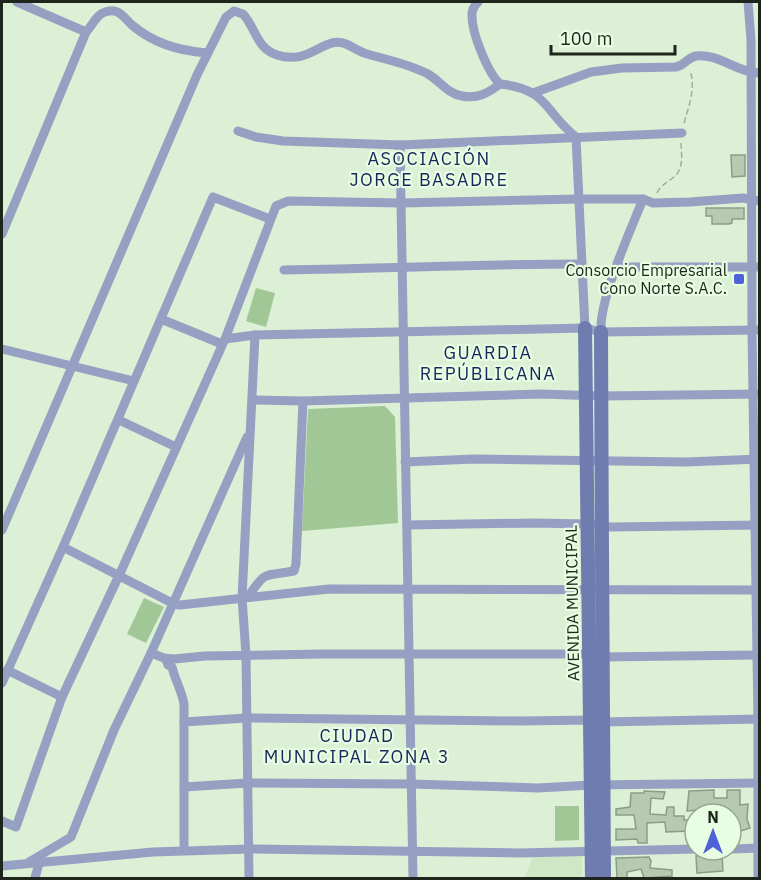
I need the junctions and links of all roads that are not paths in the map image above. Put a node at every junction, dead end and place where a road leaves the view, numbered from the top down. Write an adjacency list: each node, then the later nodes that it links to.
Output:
1 (17, 2): 4 (street)
2 (478, 2): 8 (street)
3 (748, 2): 5 (street)
4 (86, 32): 6 (street); 20 (street)
5 (755, 40): 7 (street)
6 (207, 53): 8 (street); 34 (street)
7 (755, 73): 9 (street); 12 (street)
8 (500, 84): 9 (street)
9 (533, 93): 13 (street)
10 (238, 131): 14 (street)
11 (682, 133): 13 (street)
12 (755, 136): 17 (street)
13 (576, 137): 14 (street); 15 (street)
14 (400, 145): 18 (street)
15 (578, 199): 16 (street); 18 (street); 21 (street)
16 (643, 199): 17 (street); 22 (street)
17 (756, 201): 23 (street)
18 (402, 203): 19 (street); 24 (street)
19 (270, 219): 26 (street); 32 (street)
20 (2, 234)
21 (581, 264): 24 (street); 27 (street)
22 (617, 267): 23 (street); 29 (street)
23 (756, 267): 28 (street)
24 (402, 268): 25 (street); 30 (street)
25 (284, 270)
26 (160, 320): 32 (street); 35 (street)
27 (585, 328): 29 (street); 30 (street); 37 (street, AVENIDA MUNICIPAL)
28 (756, 330): 29 (street); 36 (street)
29 (601, 332): 38 (street, AVENIDA MUNICIPAL)
30 (404, 333): 31 (street); 39 (street)
31 (255, 335): 32 (street); 40 (street)
32 (224, 341): 44 (street)
33 (2, 349): 34 (street)
34 (70, 366): 35 (street); 53 (street)
35 (134, 381): 42 (street)
36 (757, 394): 38 (street); 45 (street)
37 (585, 395): 38 (street); 39 (street); 46 (street, AVENIDA MUNICIPAL)
38 (602, 396): 47 (street, AVENIDA MUNICIPAL)
39 (405, 399): 41 (street); 48 (street)
40 (253, 400): 41 (street); 43 (street)
41 (303, 401): 59 (street)
42 (118, 420): 44 (street); 54 (street)
43 (250, 429): 59 (street); 60 (street)
44 (176, 447): 55 (street)
45 (757, 459): 47 (street); 51 (street)
46 (586, 461): 47 (street); 48 (street); 49 (street, AVENIDA MUNICIPAL)
47 (602, 461): 52 (street, AVENIDA MUNICIPAL)
48 (405, 462): 50 (street)
49 (588, 524): 50 (street); 52 (street); 57 (street, AVENIDA MUNICIPAL)
50 (408, 525): 56 (street)
51 (757, 525): 52 (street); 58 (street)
52 (603, 527): 57 (street, AVENIDA MUNICIPAL)
53 (2, 530)
54 (63, 547): 55 (street); 67 (street)
55 (118, 577): 60 (street); 69 (street)
56 (408, 588): 57 (street); 59 (street); 62 (street)
57 (596, 590): 58 (street); 65 (street, AVENIDA MUNICIPAL)
58 (757, 590): 63 (street)
59 (245, 598): 60 (street); 64 (street)
60 (174, 604): 61 (street)
61 (152, 653): 66 (street); 89 (street)
62 (410, 653): 64 (street); 65 (street); 71 (street)
63 (756, 654): 65 (street); 72 (street)
64 (246, 655): 66 (street); 70 (street)
65 (595, 656): 73 (street, AVENIDA MUNICIPAL)
66 (166, 658): 74 (street)
67 (7, 670): 68 (street); 69 (street)
68 (2, 683)
69 (62, 697): 80 (street)
70 (246, 718): 71 (street); 74 (street); 75 (street)
71 (411, 719): 73 (street); 77 (street)
72 (759, 719): 73 (street); 76 (street)
73 (596, 721): 78 (street, AVENIDA MUNICIPAL)
74 (184, 722): 79 (street)
75 (247, 783): 77 (street); 79 (street); 82 (street)
76 (758, 783): 78 (street); 81 (street)
77 (411, 784): 78 (street); 86 (street)
78 (597, 785): 87 (street, AVENIDA MUNICIPAL)
79 (184, 787): 85 (street)
80 (2, 821)
81 (759, 848): 84 (street); 96 (street)
82 (249, 849): 85 (street); 86 (street); 92 (street)
83 (683, 849): 87 (street)
84 (743, 849)
85 (184, 850): 88 (street)
86 (413, 850): 87 (street); 93 (street)
87 (598, 850): 94 (street, AVENIDA MUNICIPAL); 95 (street, AVENIDA MUNICIPAL)
88 (39, 863): 89 (street); 91 (street)
89 (26, 864): 90 (street)
90 (2, 866)
91 (35, 879)
92 (249, 879)
93 (413, 879)
94 (592, 879)
95 (604, 879)
96 (758, 879)

